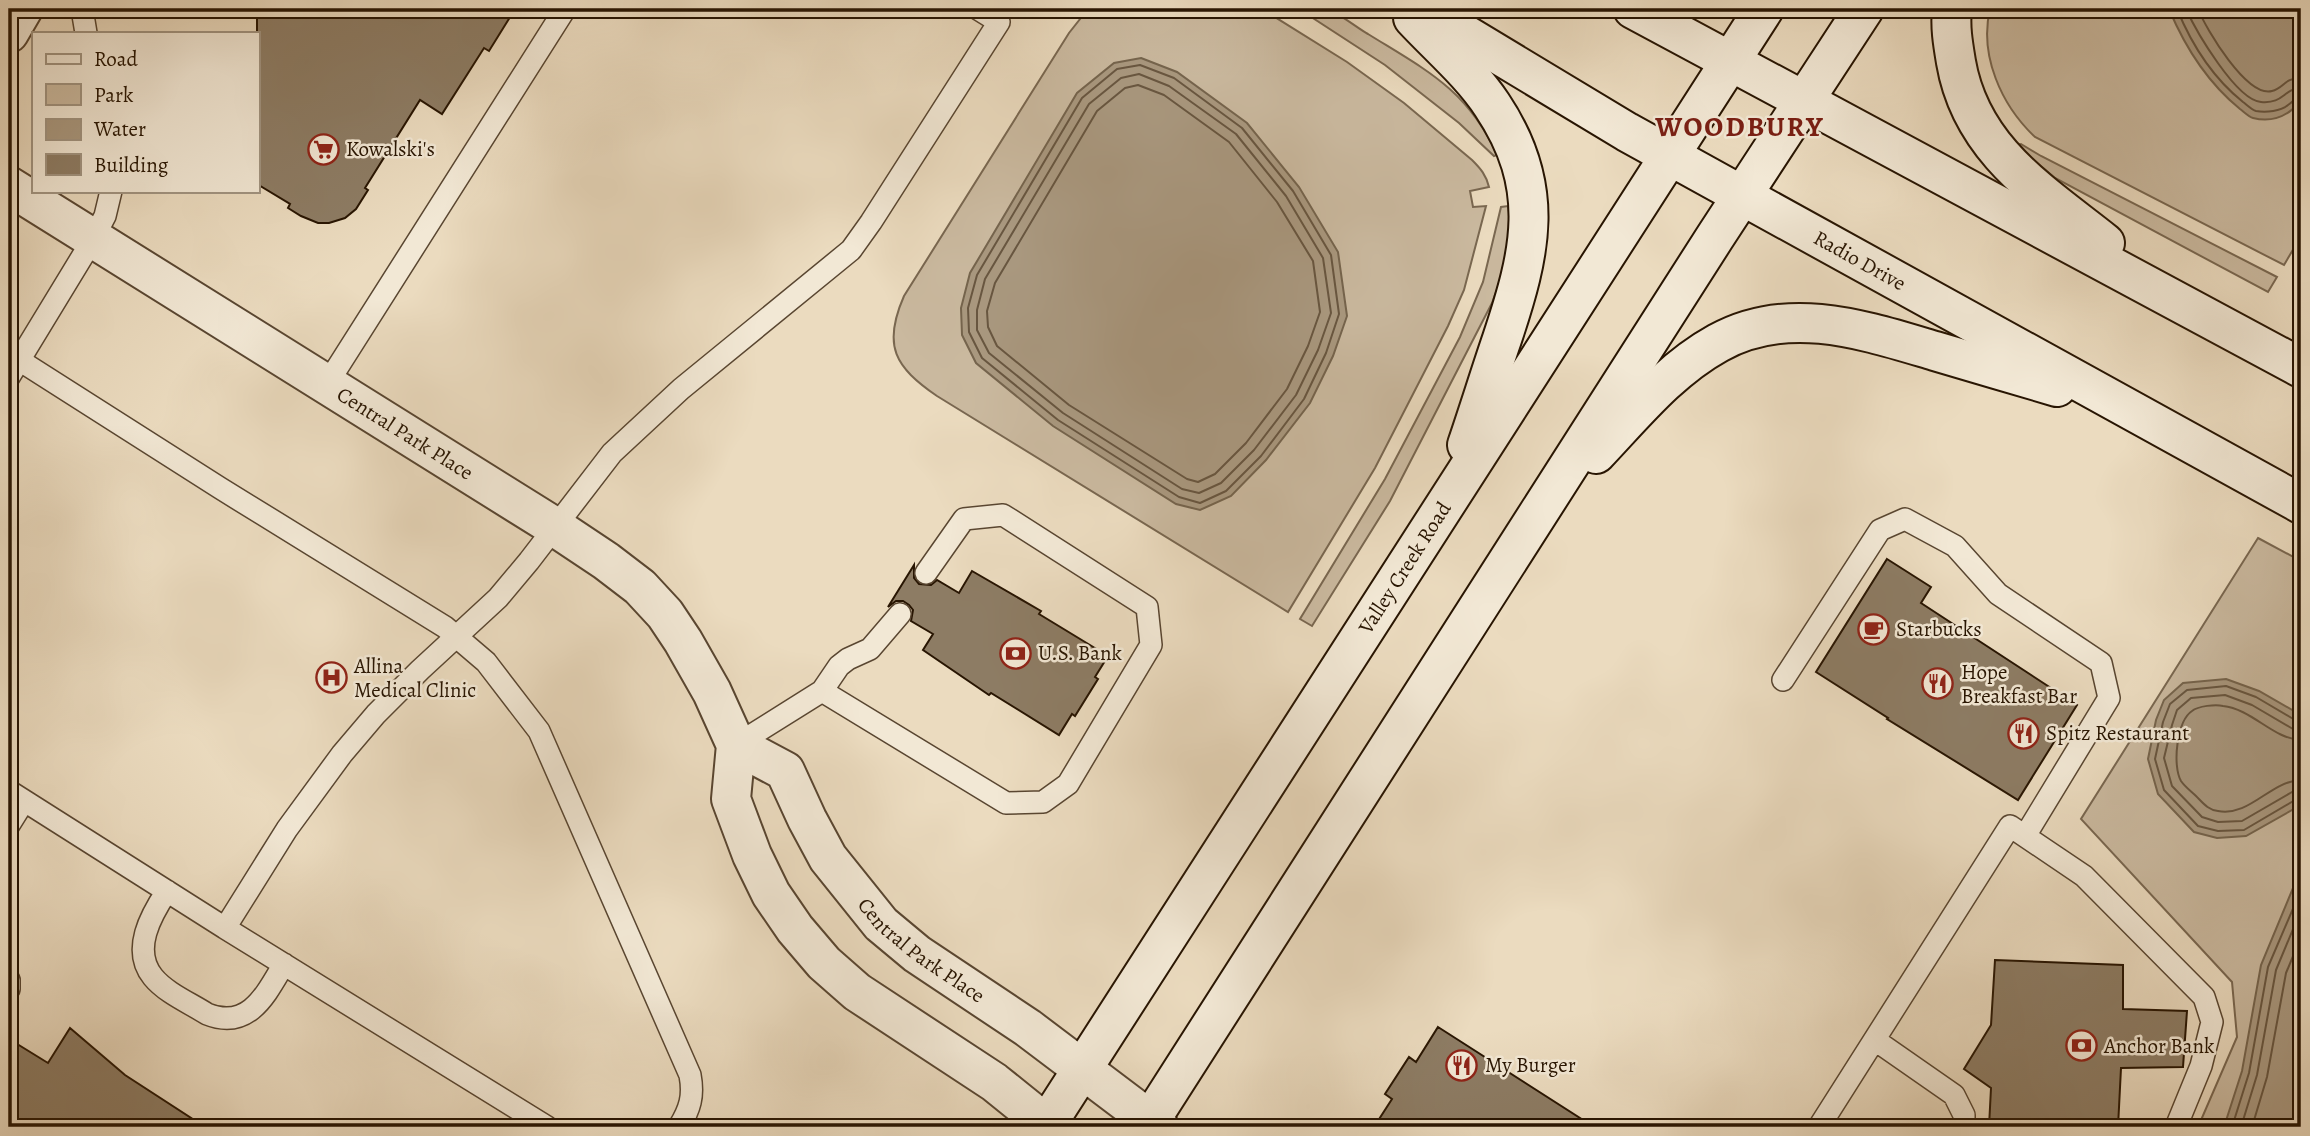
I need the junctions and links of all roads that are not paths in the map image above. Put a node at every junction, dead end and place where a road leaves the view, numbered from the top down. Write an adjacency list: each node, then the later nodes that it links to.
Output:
1 (23, 9): 12 (main road)
2 (82, 9): 11 (lane)
3 (565, 9): 23 (lane)
4 (978, 9): 28 (lane)
5 (1404, 9): 25 (main road)
6 (1423, 9): 15 (main road, Radio Drive)
7 (1633, 9): 13 (main road)
8 (1764, 9): 13 (main road, Valley Creek Road)
9 (1864, 9): 14 (main road)
10 (1952, 9): 20 (main road)
11 (86, 32)
12 (9, 33)
13 (1730, 61): 14 (main road); 15 (main road, Valley Creek Road)
14 (1804, 101): 18 (main road); 20 (main road)
15 (1670, 156): 18 (main road, Radio Drive); 25 (main road, Valley Creek Road)
16 (9, 186): 19 (main road, Central Park Place)
17 (111, 192): 19 (lane)
18 (1742, 196): 24 (main road, Radio Drive); 27 (main road)
19 (93, 239): 21 (lane); 23 (main road, Central Park Place)
20 (2187, 307): 22 (main road)
21 (14, 368): 31 (lane)
22 (2301, 368)
23 (327, 384): 28 (main road, Central Park Place)
24 (2126, 407): 26 (main road, Radio Drive); 27 (main road)
25 (1449, 501): 44 (main road, Valley Creek Road)
26 (2301, 504)
27 (1532, 522): 45 (main road)
28 (555, 527): 31 (lane); 34 (main road, Central Park Place)
29 (926, 573): 33 (lane)
30 (900, 614): 33 (lane)
31 (457, 636): 39 (lane); 48 (lane)
32 (1783, 680): 37 (lane)
33 (822, 691): 34 (lane)
34 (736, 744): 44 (main road, Central Park Place); 46 (main road, Central Park Place)
35 (16, 796): 36 (lane); 38 (lane)
36 (9, 825)
37 (2025, 836): 43 (lane); 51 (lane)
38 (167, 891): 39 (lane); 40 (lane)
39 (225, 928): 40 (lane)
40 (284, 964): 47 (lane)
41 (9, 979): 42 (lane)
42 (9, 989)
43 (1875, 1040): 49 (lane); 50 (lane)
44 (1083, 1070): 45 (main road, Central Park Place); 46 (main road, Valley Creek Road)
45 (1151, 1125)
46 (1047, 1126)
47 (547, 1127)
48 (678, 1127)
49 (1819, 1127)
50 (1964, 1127)
51 (2176, 1127)

